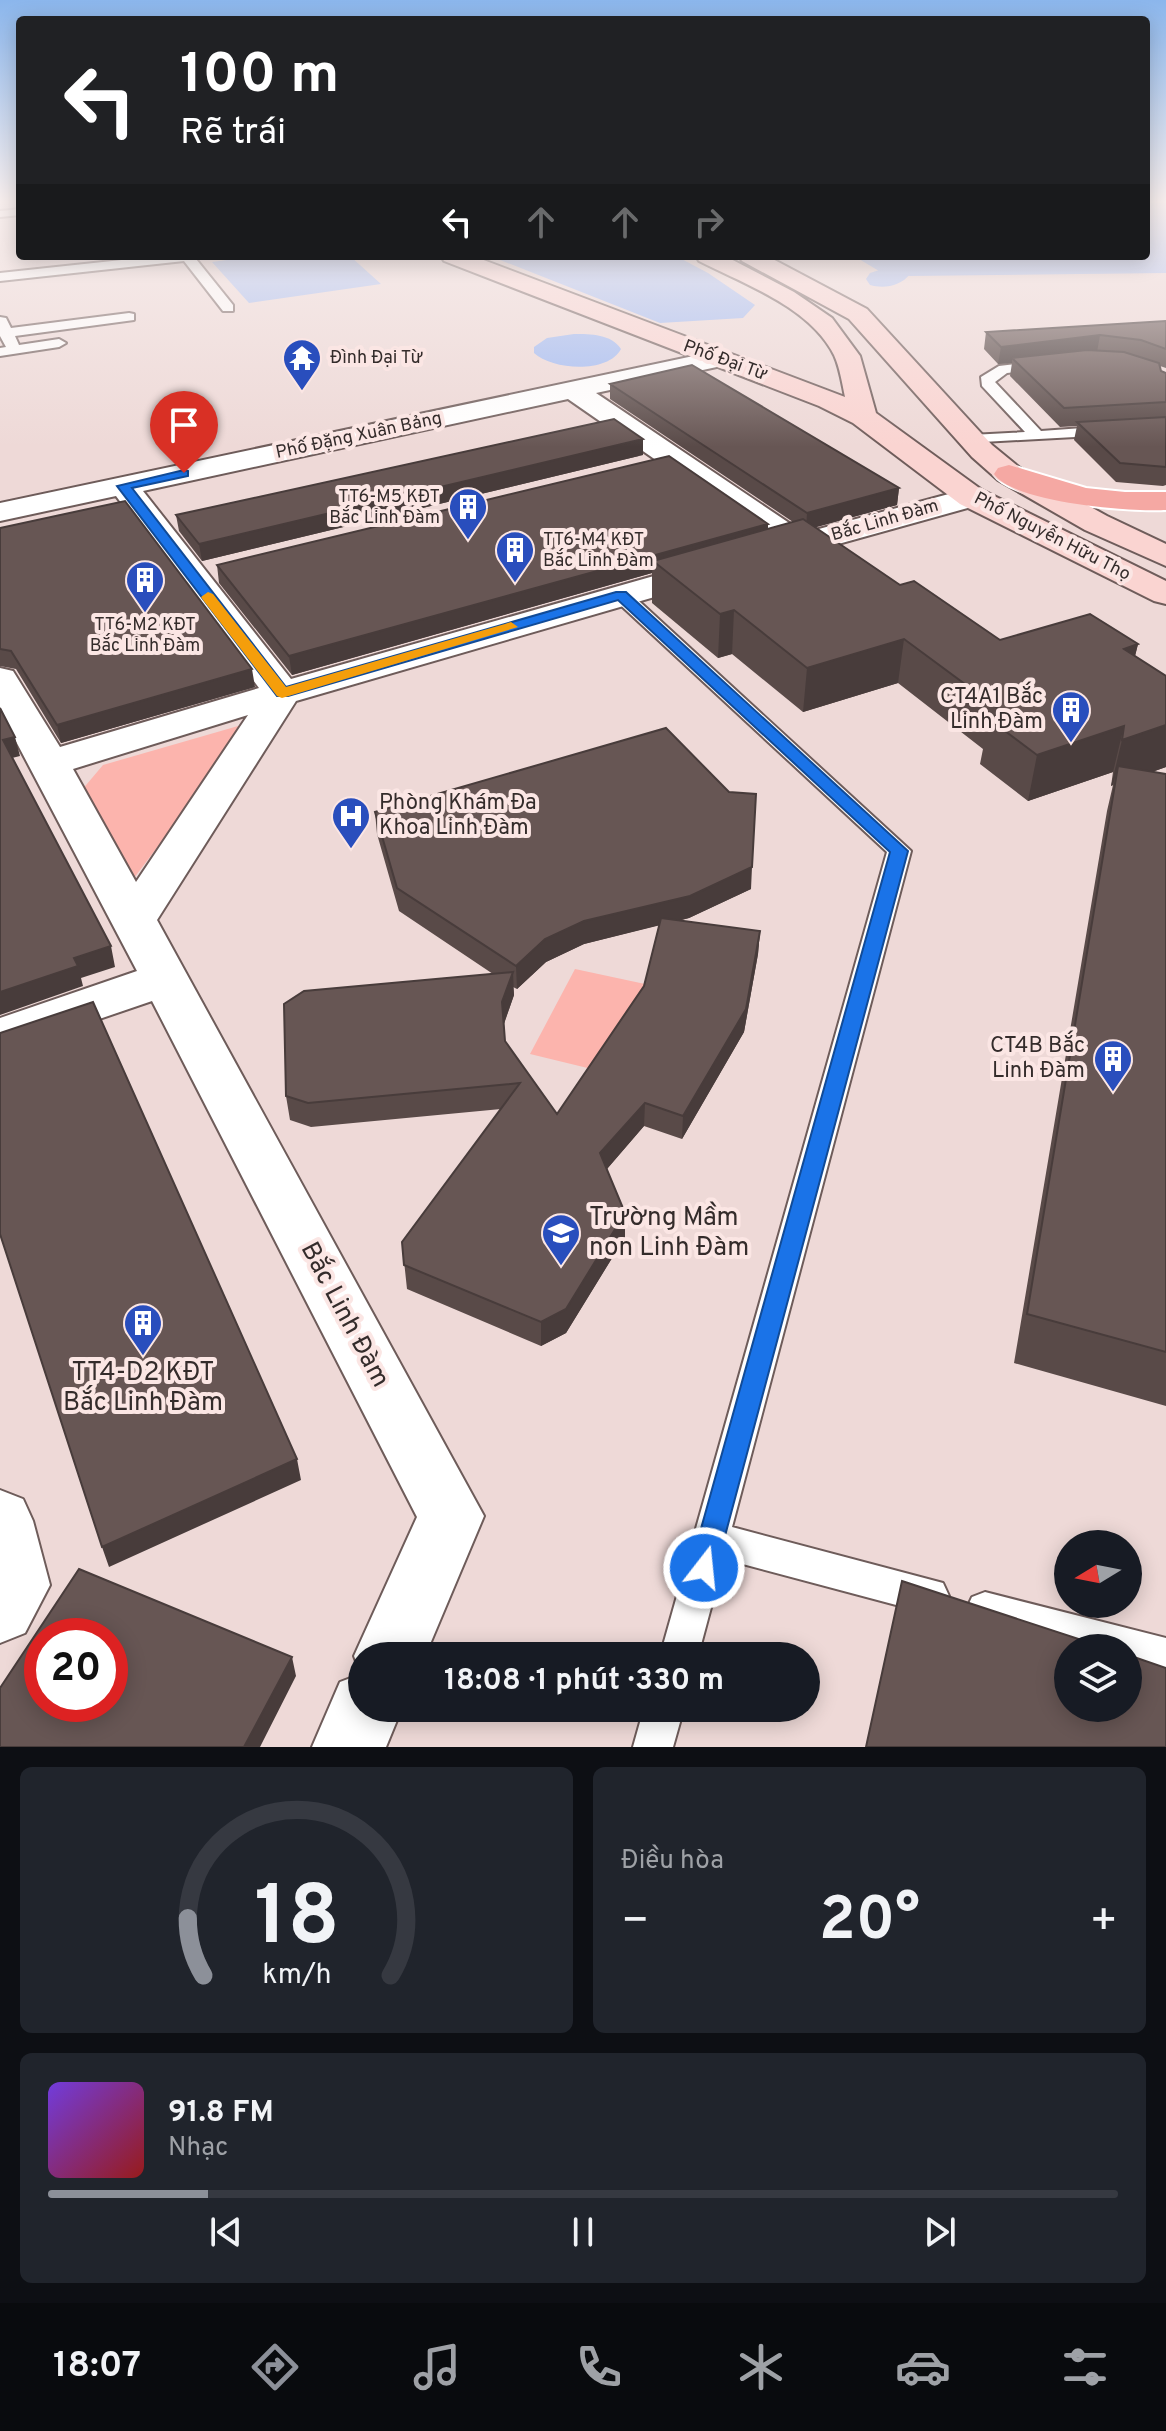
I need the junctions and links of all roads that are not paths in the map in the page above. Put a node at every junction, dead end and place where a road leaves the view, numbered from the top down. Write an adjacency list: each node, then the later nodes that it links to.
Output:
1 (211, 285): 5 (lane)
2 (525, 285): 10 (main road, Phố Đại Từ)
3 (761, 285): 12 (main road)
4 (803, 285): 17 (main road, Phố Nguyễn Hữu Thọ)
5 (228, 308)
6 (129, 317): 7 (lane)
7 (2, 326): 9 (lane)
8 (59, 343): 9 (lane)
9 (7, 351)
10 (717, 359): 12 (main road); 13 (street, Phố Đặng Xuân Bảng); 14 (main road, Phố Đại Từ)
11 (1061, 364): 16 (lane)
12 (851, 369): 14 (main road)
13 (575, 391): 18 (street); 21 (street, Phố Đặng Xuân Bảng)
14 (863, 417): 22 (main road, Phố Nguyễn Hữu Thọ)
15 (1166, 427): 16 (lane)
16 (1036, 434): 17 (lane)
17 (971, 440): 20 (main road, Phố Nguyễn Hữu Thọ)
18 (674, 459): 19 (street); 25 (street)
19 (629, 470)
20 (1009, 474): 23 (main road); 26 (main road, Phố Nguyễn Hữu Thọ)
21 (124, 486): 24 (street, Phố Đặng Xuân Bảng); 30 (street)
22 (971, 497): 25 (street, Bắc Linh Đàm); 27 (main road, Phố Nguyễn Hữu Thọ)
23 (1166, 501)
24 (0, 512)
25 (800, 545): 28 (street, Bắc Linh Đàm)
26 (1166, 556)
27 (1166, 594)
28 (621, 595): 30 (street, Bắc Linh Đàm); 36 (lane)
29 (0, 679): 31 (street, Bắc Linh Đàm)
30 (282, 693): 31 (street, Bắc Linh Đàm); 32 (street)
31 (50, 763): 32 (street, Bắc Linh Đàm)
32 (133, 921): 33 (street, Bắc Linh Đàm)
33 (164, 979): 34 (street); 38 (street, Bắc Linh Đàm)
34 (0, 1036)
35 (0, 1521): 37 (street)
36 (712, 1539): 39 (lane); 40 (lane)
37 (5, 1595)
38 (395, 1642)
39 (683, 1642)
40 (1166, 1657)
41 (360, 1722): 43 (street)
42 (660, 1722): 44 (lane)
43 (349, 1747)
44 (653, 1747)

